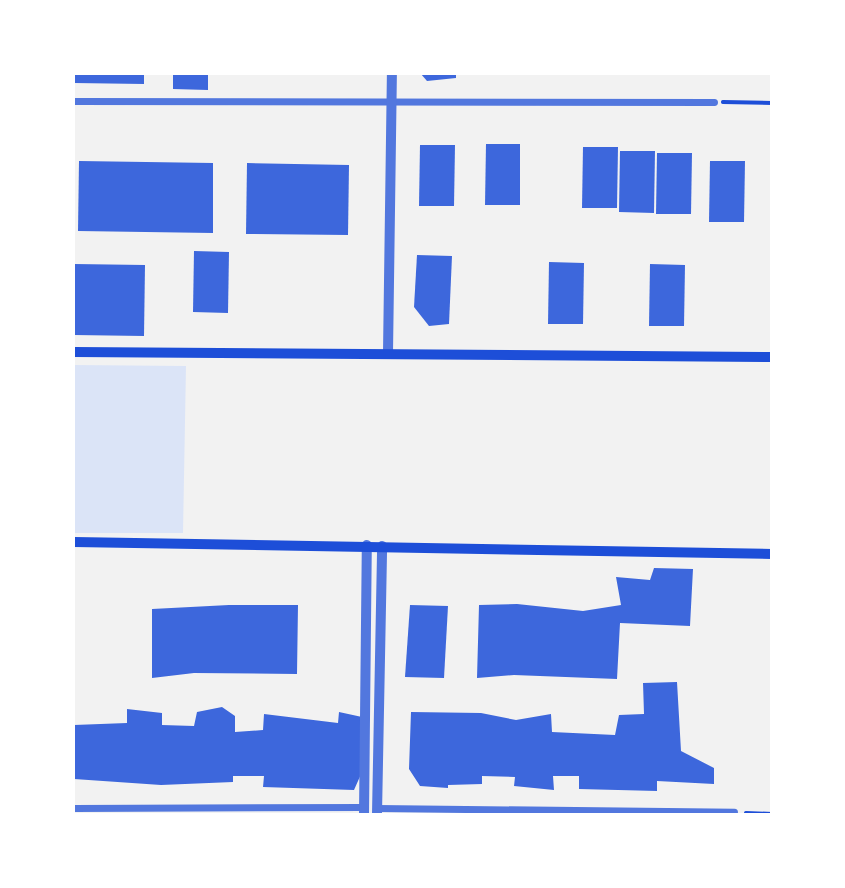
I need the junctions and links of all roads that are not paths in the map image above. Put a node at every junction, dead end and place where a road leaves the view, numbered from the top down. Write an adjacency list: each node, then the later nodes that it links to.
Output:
1 (392, 74): 3 (street)
2 (74, 101): 3 (street)
3 (391, 102): 4 (street); 6 (street)
4 (714, 102)
5 (74, 352): 6 (main road)
6 (388, 353): 7 (main road)
7 (772, 357)
8 (74, 542): 9 (main road)
9 (367, 545): 10 (main road); 13 (street)
10 (382, 546): 11 (main road); 14 (street)
11 (772, 554)
12 (74, 808): 13 (street)
13 (364, 811): 14 (street)
14 (377, 811): 15 (street)
15 (734, 812)

